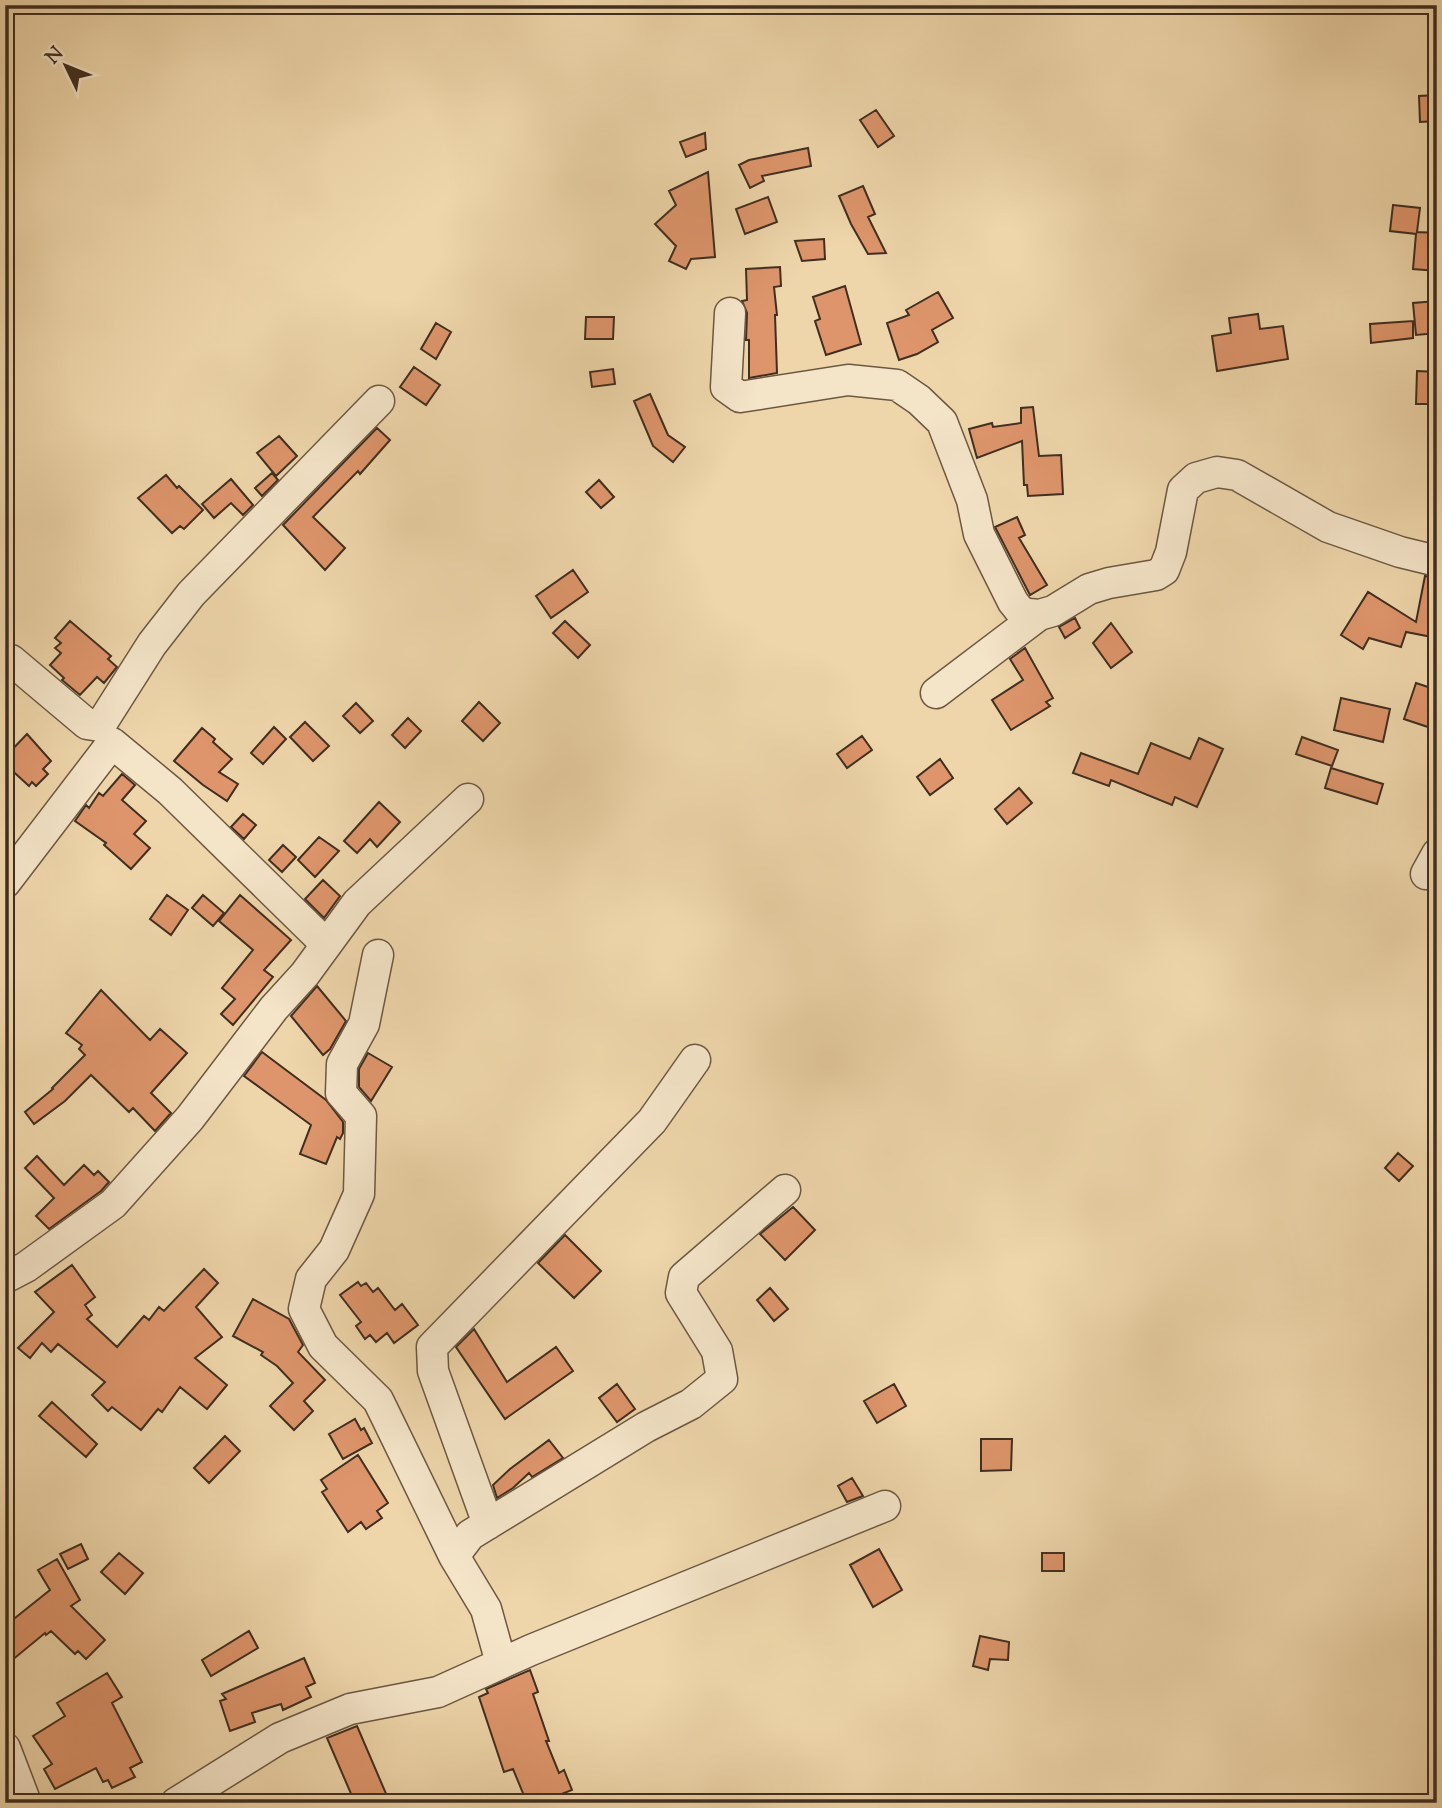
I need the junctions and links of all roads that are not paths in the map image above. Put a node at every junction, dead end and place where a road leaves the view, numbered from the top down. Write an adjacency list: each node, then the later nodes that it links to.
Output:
1 (730, 313): 4 (street)
2 (379, 401): 5 (street)
3 (1437, 561): 4 (street)
4 (1039, 615): 6 (street)
5 (5, 659)
6 (936, 693)
7 (468, 799): 9 (street)
8 (5, 883): 9 (street)
9 (325, 943): 13 (street)
10 (378, 955): 16 (street)
11 (695, 1060): 15 (street)
12 (785, 1190): 15 (street)
13 (5, 1278)
14 (885, 1506): 17 (street)
15 (488, 1524): 16 (street)
16 (454, 1556): 17 (street)
17 (501, 1663): 20 (street)
18 (5, 1748): 19 (street)
19 (26, 1803)
20 (176, 1803)

